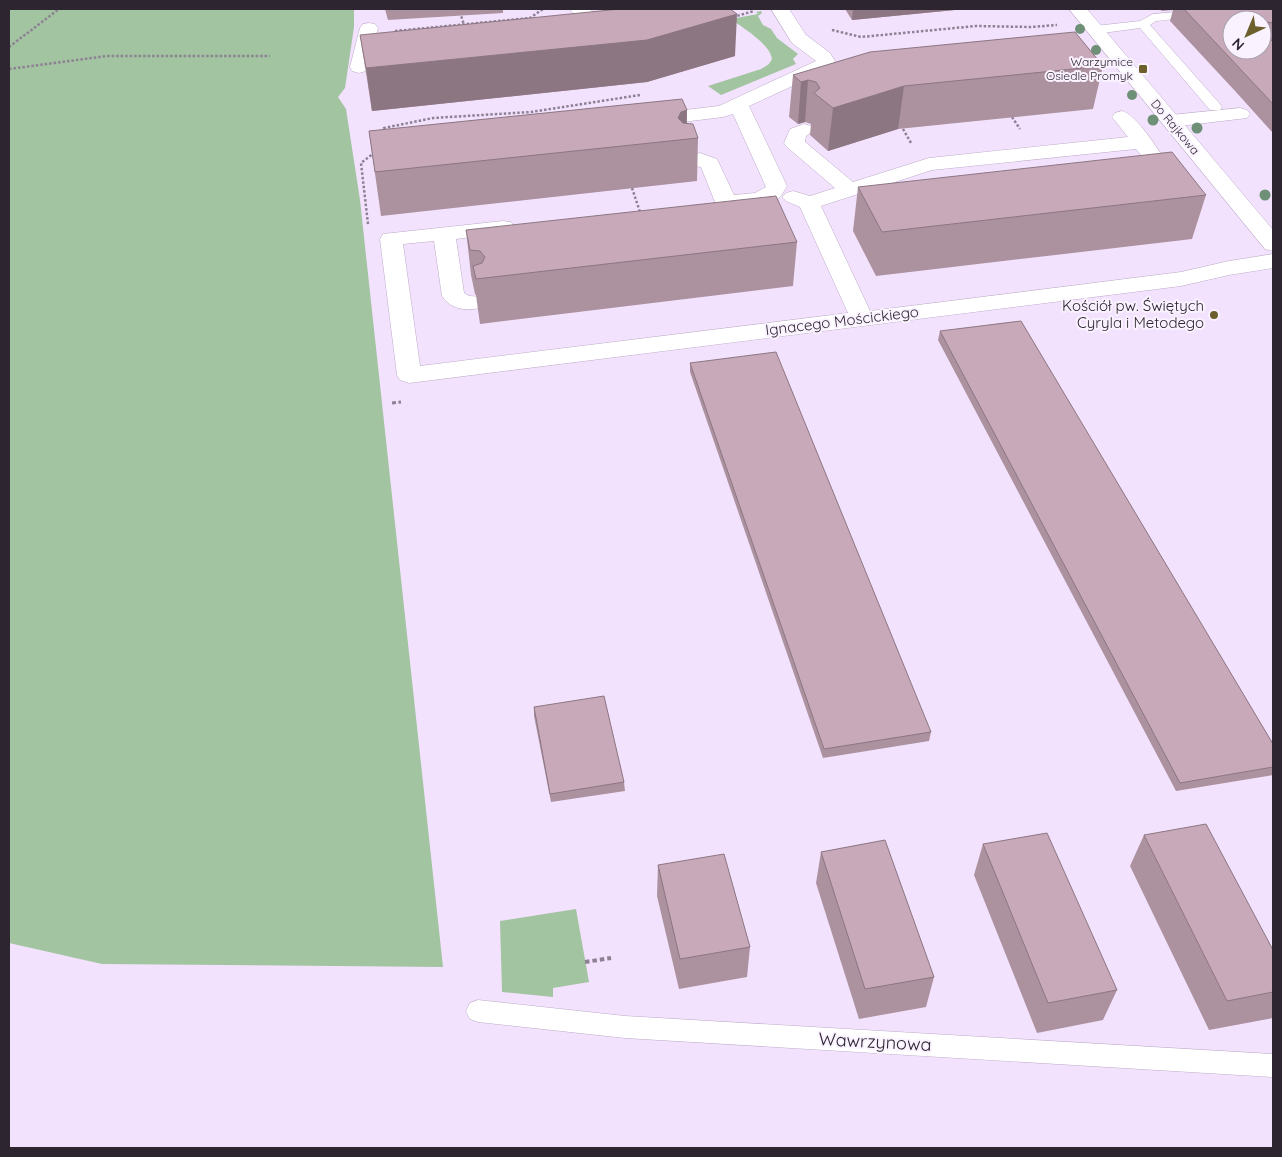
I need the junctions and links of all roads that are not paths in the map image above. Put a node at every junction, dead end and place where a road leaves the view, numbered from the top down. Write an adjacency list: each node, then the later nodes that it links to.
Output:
1 (579, 9): 6 (street)
2 (1078, 9): 7 (street, Do Rajkowa)
3 (1222, 14): 5 (lane)
4 (787, 21): 10 (street)
5 (1143, 24): 7 (lane); 11 (lane)
6 (575, 27)
7 (1095, 30): 14 (street, Do Rajkowa)
8 (365, 45): 9 (street)
9 (382, 48)
10 (739, 105): 15 (street); 20 (street)
11 (1215, 107)
12 (1240, 114): 14 (street)
13 (1122, 117): 17 (street)
14 (1171, 121): 25 (street, Do Rajkowa)
15 (630, 122)
16 (804, 130): 21 (street)
17 (1142, 142): 19 (street); 21 (street)
18 (689, 160): 20 (street)
19 (1162, 167)
20 (775, 190): 22 (street)
21 (850, 190): 22 (street)
22 (809, 203): 28 (street)
23 (526, 224): 24 (street)
24 (444, 233): 27 (street); 28 (street, Ignacego Mościckiego)
25 (1273, 244)
26 (1273, 262): 28 (street, Ignacego Mościckiego)
27 (476, 302)
28 (862, 319)
29 (478, 1011): 30 (lane, Wawrzynowa)
30 (1273, 1066)

